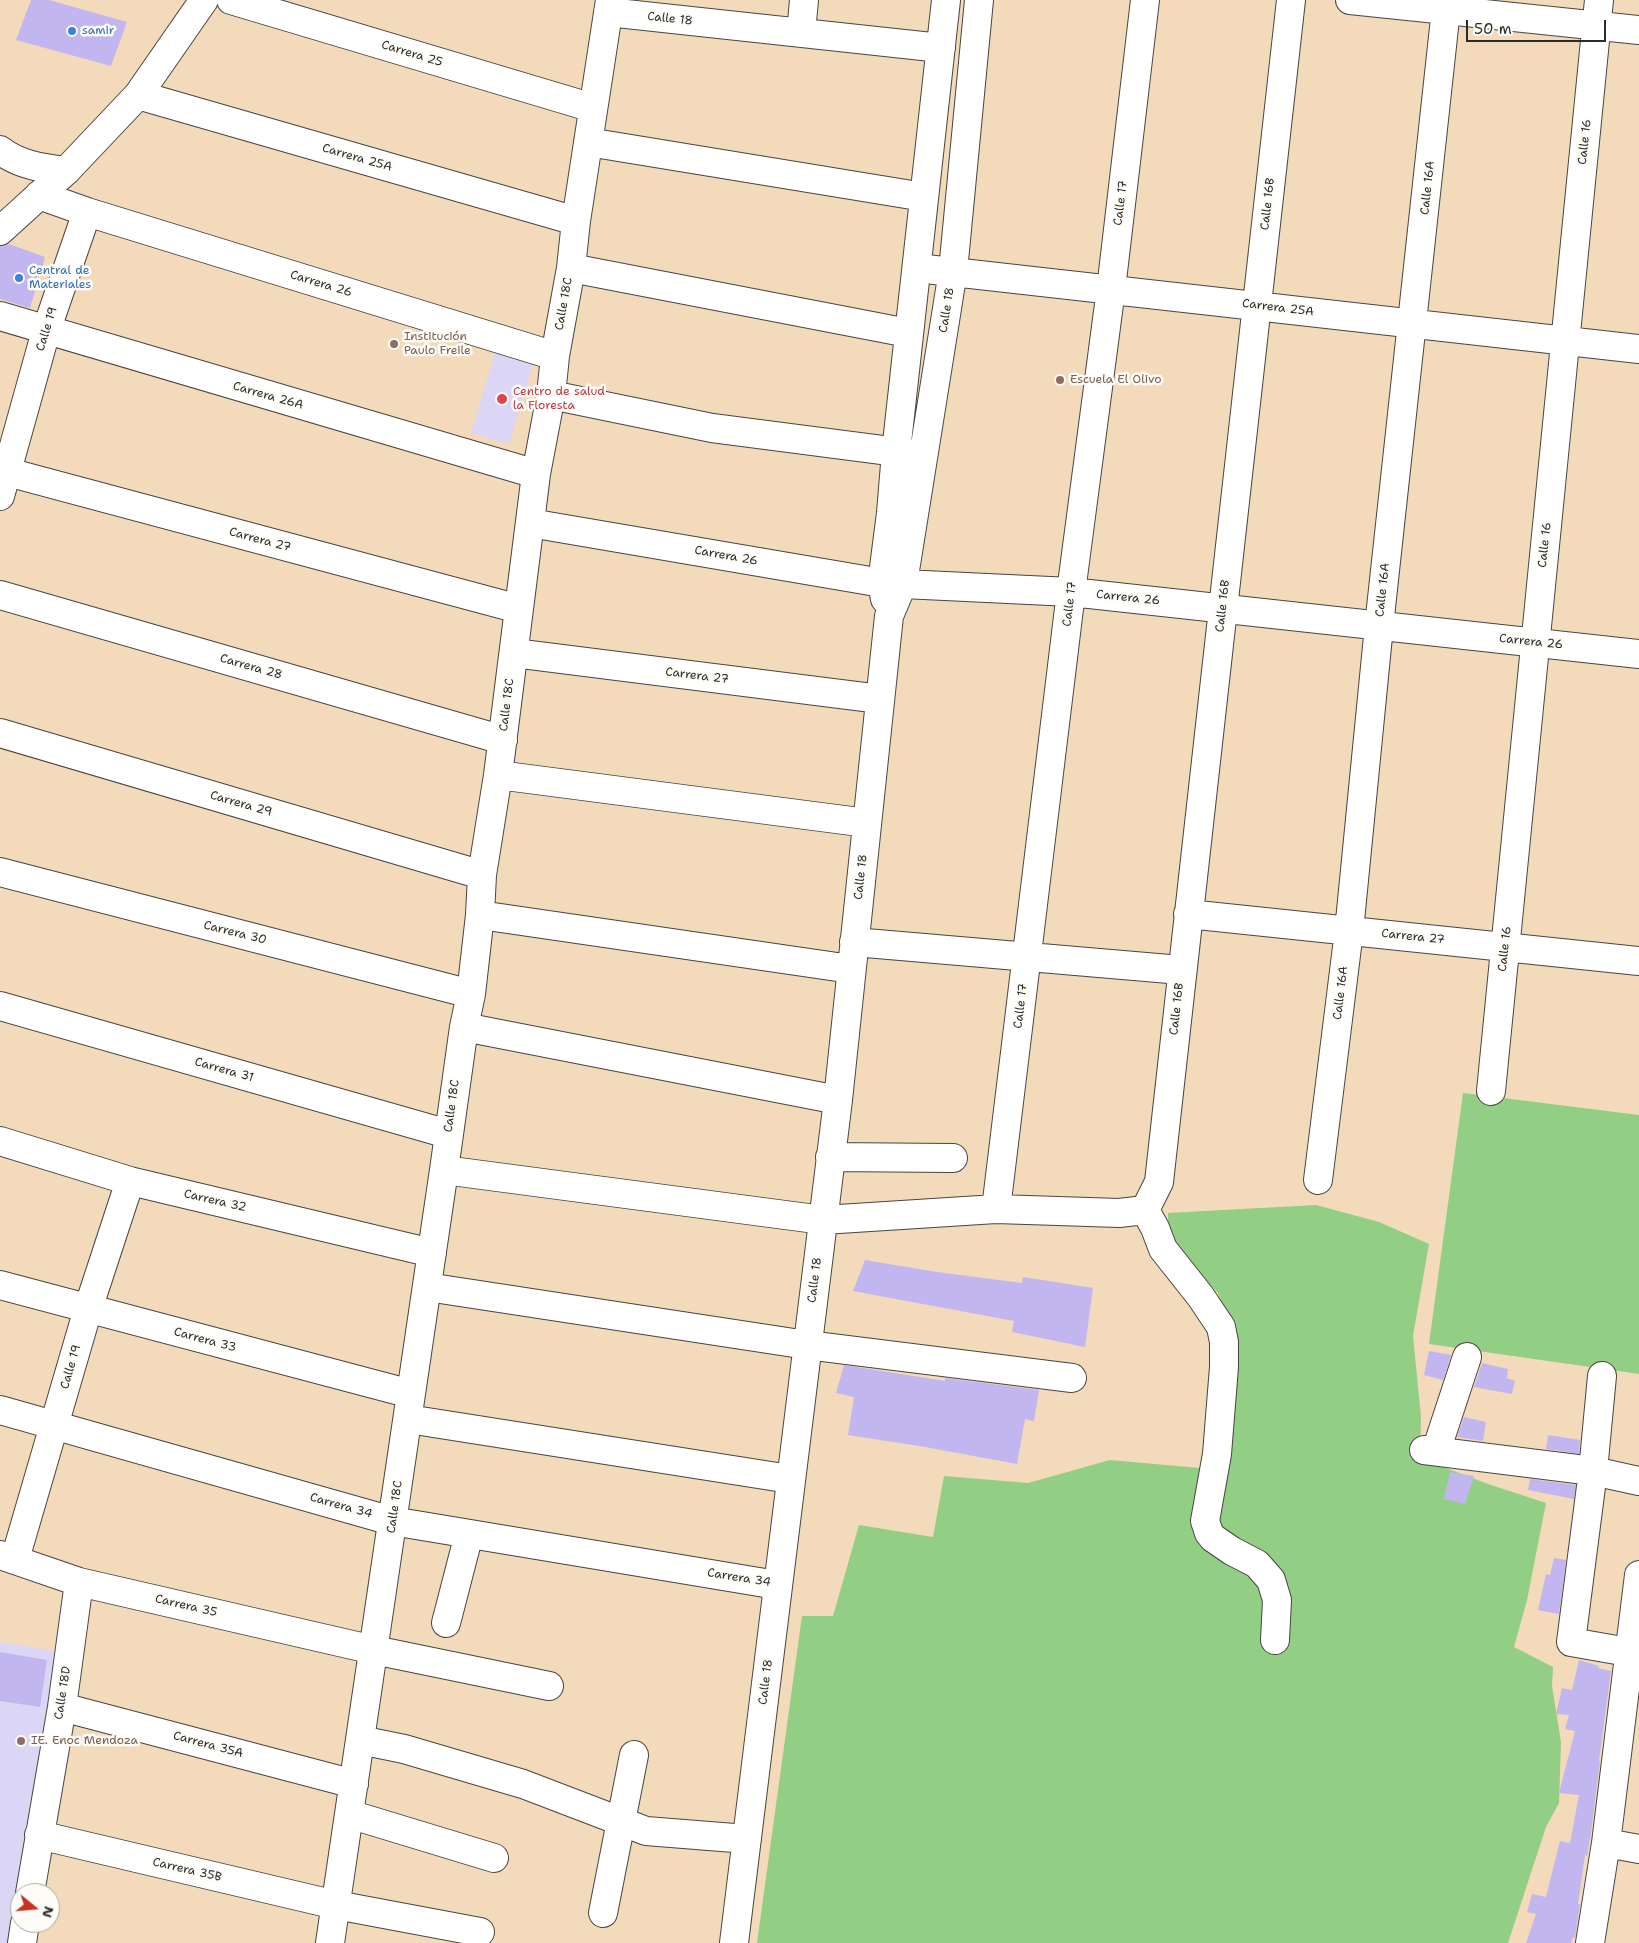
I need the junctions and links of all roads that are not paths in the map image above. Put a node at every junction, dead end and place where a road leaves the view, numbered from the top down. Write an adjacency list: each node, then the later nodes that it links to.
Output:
1 (204, 0): 15 (street)
2 (231, 0): 16 (street, Carrera 25)
3 (804, 0): 13 (street)
4 (946, 0): 14 (street, Calle 18)
5 (979, 0): 27 (street, Calle 18)
6 (1144, 0): 28 (street, Calle 17)
7 (1291, 0): 29 (street, Calle 16B)
8 (1350, 0): 9 (street)
9 (1447, 5): 11 (street); 31 (street, Calle 16A)
10 (608, 6): 13 (street, Calle 18); 16 (street, Calle 18C)
11 (1598, 13): 12 (street); 34 (street, Calle 16)
12 (1639, 30)
13 (801, 33): 14 (street, Calle 18)
14 (941, 48): 21 (street, Calle 18)
15 (138, 95): 19 (street); 23 (street, Carrera 25A)
16 (593, 108): 17 (street, Calle 18C)
17 (588, 142): 21 (street); 23 (street, Calle 18C)
18 (0, 150): 19 (street)
19 (66, 171): 20 (street)
20 (39, 195): 22 (street); 24 (street)
21 (924, 197): 26 (street, Calle 18)
22 (87, 212): 32 (street, Calle 19); 36 (street, Carrera 26)
23 (576, 221): 25 (street, Calle 18C)
24 (0, 231)
25 (571, 268): 33 (street, Calle 18C); 36 (street, Calle 18C)
26 (916, 268): 27 (street, Carrera 25A); 33 (street, Calle 18)
27 (953, 271): 28 (street, Carrera 25A); 39 (street, Calle 18)
28 (1111, 289): 29 (street, Carrera 25A); 44 (street, Calle 17)
29 (1257, 305): 31 (street, Carrera 25A); 46 (street, Calle 16B)
30 (0, 316): 32 (street, Carrera 26A)
31 (1413, 323): 34 (street, Carrera 25A); 48 (street, Calle 16A)
32 (46, 331): 40 (street, Carrera 26A); 41 (street, Calle 19)
33 (908, 333): 38 (street, Calle 18)
34 (1565, 340): 35 (street, Carrera 25A); 49 (street, Calle 16)
35 (1639, 349)
36 (555, 356): 37 (street, Calle 18C)
37 (551, 395): 38 (street); 40 (street, Calle 18C)
38 (896, 452): 39 (street); 43 (street, Calle 18)
39 (924, 456): 43 (street, Calle 18)
40 (536, 474): 42 (street, Calle 18C)
41 (2, 479): 47 (street, Carrera 27)
42 (530, 523): 43 (street, Carrera 26); 47 (street, Calle 18C)
43 (892, 583): 44 (street, Carrera 26); 52 (street, Calle 18)
44 (1071, 592): 46 (street, Carrera 26); 64 (street, Calle 17)
45 (0, 595): 54 (street, Carrera 28)
46 (1222, 609): 48 (street, Carrera 26); 59 (street, Calle 16B)
47 (519, 610): 50 (street, Calle 18C)
48 (1379, 626): 49 (street, Carrera 26); 61 (street, Calle 16A)
49 (1535, 643): 51 (street, Carrera 26); 63 (street, Calle 16)
50 (514, 653): 52 (street, Carrera 27); 54 (street, Calle 18C)
51 (1639, 654)
52 (880, 699): 56 (street, Calle 18)
53 (0, 733): 58 (street, Carrera 29)
54 (503, 740): 55 (street, Calle 18C)
55 (498, 775): 56 (street); 58 (street, Calle 18C)
56 (867, 823): 62 (street, Calle 18)
57 (0, 872): 68 (street, Carrera 30)
58 (482, 875): 60 (street, Calle 18C)
59 (1188, 914): 61 (street, Carrera 27); 67 (street, Calle 16B)
60 (480, 915): 66 (street); 68 (street, Calle 18C)
61 (1349, 931): 63 (street, Carrera 27); 78 (street, Calle 16A)
62 (854, 942): 64 (street); 66 (street, Calle 18)
63 (1506, 947): 65 (street, Carrera 27); 71 (street, Calle 16)
64 (1027, 957): 67 (street); 80 (street, Calle 17)
65 (1639, 961)
66 (852, 969): 72 (street, Calle 18)
67 (1181, 970): 81 (street, Calle 16B)
68 (471, 994): 70 (street, Calle 18C)
69 (0, 1006): 73 (street, Carrera 31)
70 (464, 1027): 72 (street); 73 (street, Calle 18C)
71 (1492, 1091)
72 (838, 1100): 75 (street, Calle 18)
73 (448, 1134): 77 (street, Calle 18C)
74 (0, 1141): 79 (street, Carrera 32)
75 (830, 1157): 76 (street); 82 (street, Calle 18)
76 (953, 1158)
77 (444, 1170): 82 (street); 83 (street, Calle 18C)
78 (1318, 1180)
79 (130, 1181): 83 (street, Carrera 32); 86 (street, Calle 19)
80 (996, 1209): 81 (street); 82 (street)
81 (1145, 1210): 104 (street)
82 (823, 1220): 87 (street, Calle 18)
83 (432, 1253): 85 (street, Calle 18C)
84 (0, 1285): 86 (street, Carrera 33)
85 (427, 1287): 87 (street); 91 (street, Calle 18C)
86 (88, 1309): 91 (street, Carrera 33); 93 (street, Calle 19)
87 (807, 1345): 90 (street); 95 (street, Calle 18)
88 (1467, 1357): 94 (street)
89 (1602, 1376): 94 (street)
90 (1072, 1378)
91 (409, 1406): 95 (street, Carrera 33); 97 (street, Calle 18C)
92 (0, 1410): 93 (street, Carrera 34)
93 (54, 1425): 97 (street, Carrera 34); 99 (street, Calle 19)
94 (1593, 1470): 96 (street); 106 (street)
95 (790, 1479): 102 (street, Calle 18)
96 (1639, 1481)
97 (392, 1521): 98 (street, Carrera 34); 105 (street, Calle 18C)
98 (469, 1534): 102 (street, Carrera 34); 103 (street)
99 (7, 1557): 101 (street, Carrera 35)
100 (1639, 1575): 106 (street)
101 (79, 1582): 105 (street, Carrera 35); 108 (street, Calle 18D)
102 (777, 1585): 115 (street, Calle 18)
103 (446, 1623)
104 (1275, 1640)
105 (374, 1650): 107 (street, Carrera 35); 109 (street, Calle 18C)
106 (1635, 1653): 116 (street)
107 (549, 1686)
108 (62, 1707): 111 (street, Carrera 35A); 114 (street, Calle 18D)
109 (360, 1740): 111 (street, Calle 18C); 113 (street)
110 (634, 1755): 113 (street)
111 (354, 1784): 112 (street, Calle 18C)
112 (349, 1814): 118 (street); 120 (street, Calle 18C)
113 (621, 1822): 115 (street); 121 (street)
114 (39, 1835): 119 (street, Calle 18D); 120 (street, Carrera 35B)
115 (746, 1839): 124 (street, Calle 18)
116 (1606, 1843): 117 (street); 125 (street)
117 (1639, 1849)
118 (494, 1858)
119 (32, 1883)
120 (336, 1904): 122 (street, Carrera 35B); 123 (street, Calle 18C)
121 (603, 1913)
122 (480, 1932)
123 (330, 1943)
124 (734, 1943)
125 (1590, 1943)

